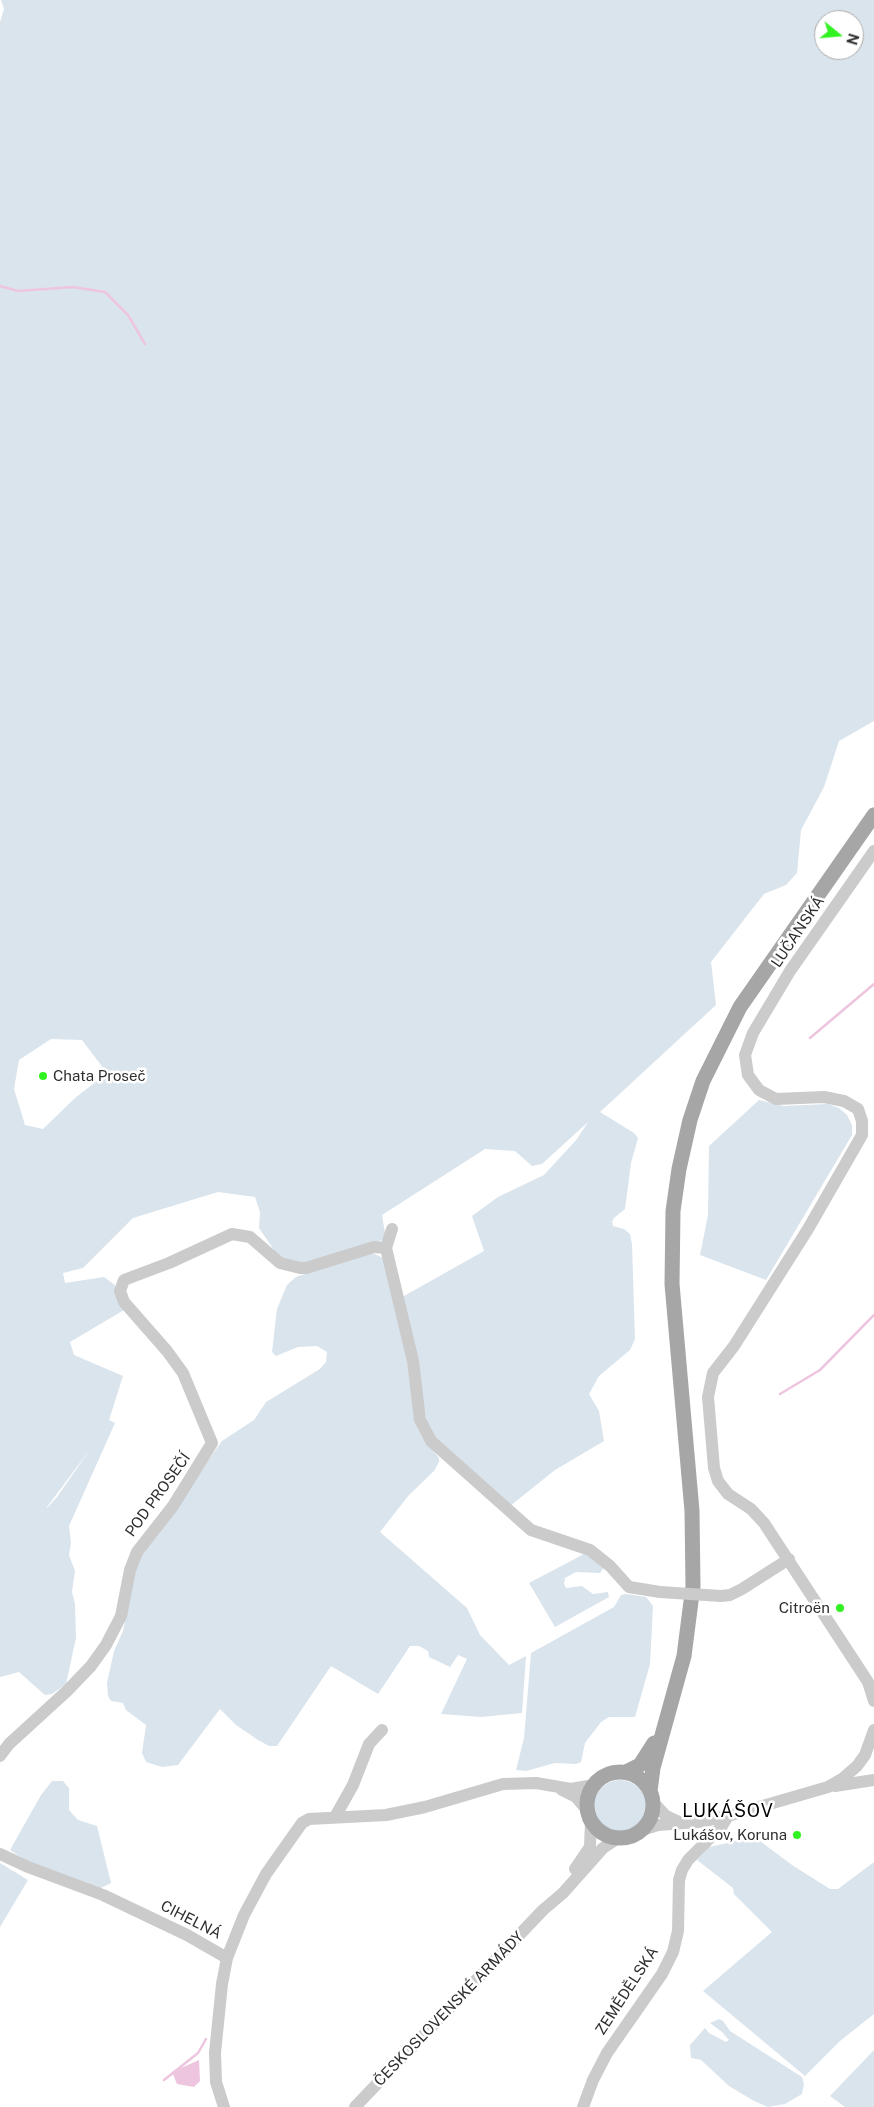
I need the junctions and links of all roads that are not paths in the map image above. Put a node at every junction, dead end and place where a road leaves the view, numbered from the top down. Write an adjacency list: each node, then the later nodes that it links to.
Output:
1 (874, 815): 7 (main road)
2 (874, 851): 5 (street, LUČANSKÁ)
3 (392, 1229): 4 (street)
4 (386, 1248): 5 (street, bridge); 10 (street, POD PROSEČÍ)
5 (789, 1559): 6 (street)
6 (874, 1701)
7 (666, 1720): 11 (main road); 16 (main road)
8 (382, 1730): 19 (street)
9 (874, 1735): 15 (street, ČESKOSLOVENSKÉ ARMÁDY)
10 (0, 1756)
11 (626, 1772): 13 (main road); 16 (main road)
12 (874, 1780): 15 (street)
13 (594, 1785): 14 (street); 17 (main road, ČESKOSLOVENSKÉ ARMÁDY)
14 (553, 1786): 17 (street); 19 (street)
15 (828, 1787): 18 (street, ČESKOSLOVENSKÉ ARMÁDY)
16 (652, 1796): 20 (street); 21 (main road)
17 (590, 1816): 22 (main road); 24 (street, ČESKOSLOVENSKÉ ARMÁDY)
18 (728, 1816): 20 (street, ČESKOSLOVENSKÉ ARMÁDY); 28 (street, ZEMĚDĚLSKÁ)
19 (334, 1817): 25 (street)
20 (684, 1824): 21 (street, ČESKOSLOVENSKÉ ARMÁDY)
21 (642, 1830): 22 (main road, ČESKOSLOVENSKÉ ARMÁDY)
22 (618, 1838): 24 (street, ČESKOSLOVENSKÉ ARMÁDY)
23 (0, 1854): 25 (street, CIHELNÁ)
24 (542, 1910): 27 (street, ČESKOSLOVENSKÉ ARMÁDY)
25 (227, 1958): 26 (street, CIHELNÁ)
26 (224, 2107)
27 (355, 2107)
28 (583, 2107)

